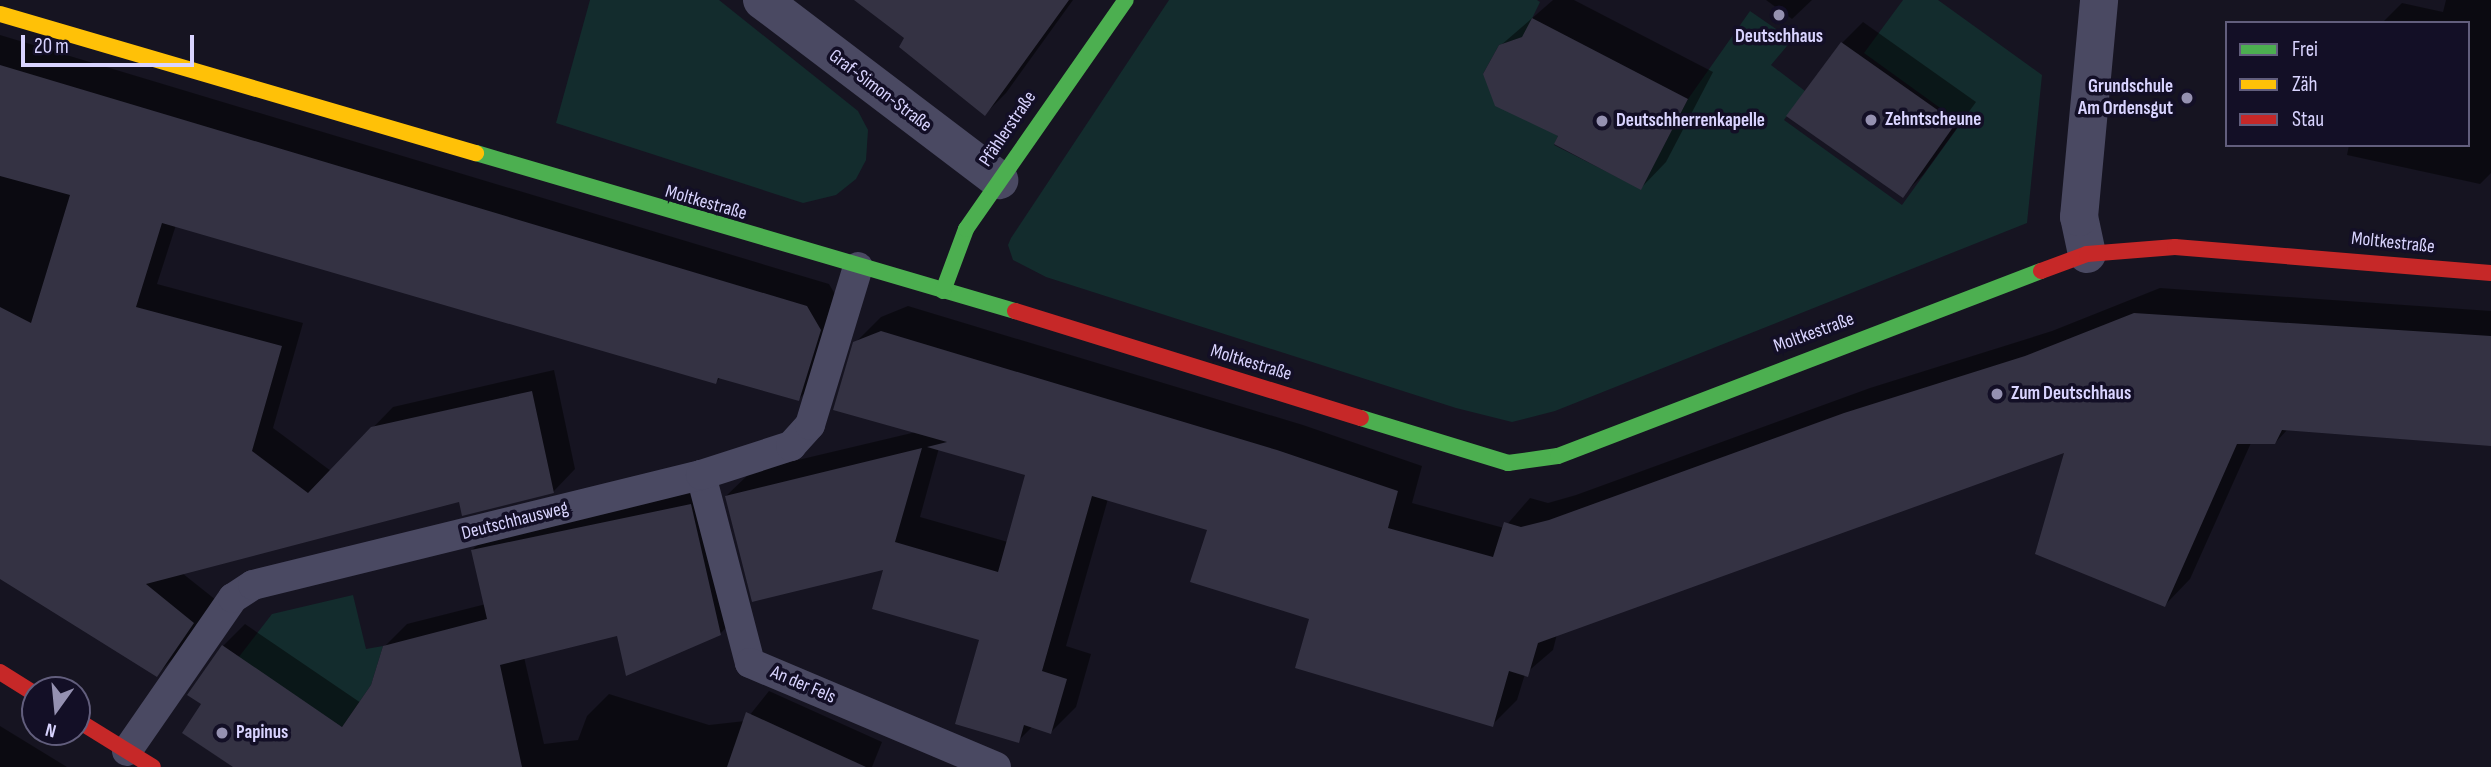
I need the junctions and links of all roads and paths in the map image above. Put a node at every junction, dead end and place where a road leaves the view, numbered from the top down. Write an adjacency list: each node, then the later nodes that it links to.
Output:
1 (762, 0): 5 (street, Graf-Simon-Straße)
2 (1126, 0): 5 (street, Pfählerstraße)
3 (2099, 0): 6 (street)
4 (0, 14): 7 (street, Moltkestraße)
5 (999, 180): 9 (street, Pfählerstraße)
6 (2087, 254): 8 (street, Moltkestraße); 9 (street, Moltkestraße)
7 (858, 267): 9 (street, Moltkestraße); 10 (lane, Deutschhausweg)
8 (2491, 273)
9 (943, 291)
10 (701, 475): 14 (lane, Deutschhausweg); 16 (lane, An der Fels)
11 (0, 672): 12 (street)
12 (21, 685)
13 (91, 729): 14 (street)
14 (127, 751): 15 (street)
15 (153, 767)
16 (996, 767)

